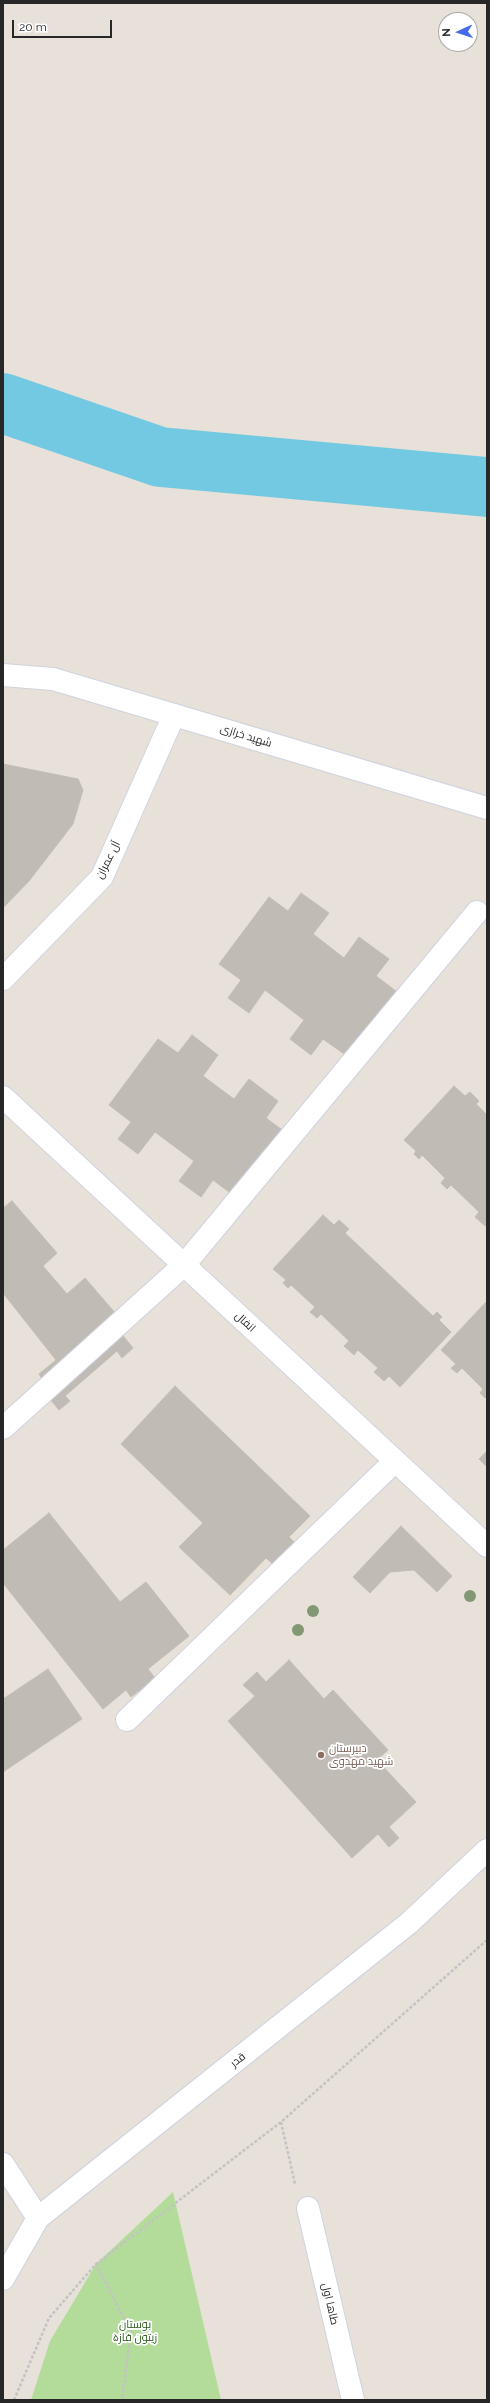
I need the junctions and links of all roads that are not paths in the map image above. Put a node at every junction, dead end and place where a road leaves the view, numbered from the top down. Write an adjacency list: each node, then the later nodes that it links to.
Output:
1 (3, 675): 2 (street, شهید خرازی)
2 (174, 715): 3 (street, شهید خرازی); 5 (street, آل عمران)
3 (487, 808)
4 (477, 912): 7 (street)
5 (3, 979)
6 (3, 1097): 7 (street, انفال)
7 (184, 1265): 8 (street); 9 (street, انفال)
8 (3, 1428)
9 (395, 1461): 10 (street, انفال); 11 (street)
10 (487, 1546)
11 (127, 1720)
12 (487, 1850): 15 (street, قدر)
13 (3, 2164): 15 (street)
14 (308, 2208): 17 (street, طاها اول)
15 (38, 2218): 16 (street, قدر)
16 (3, 2279)
17 (353, 2400)

